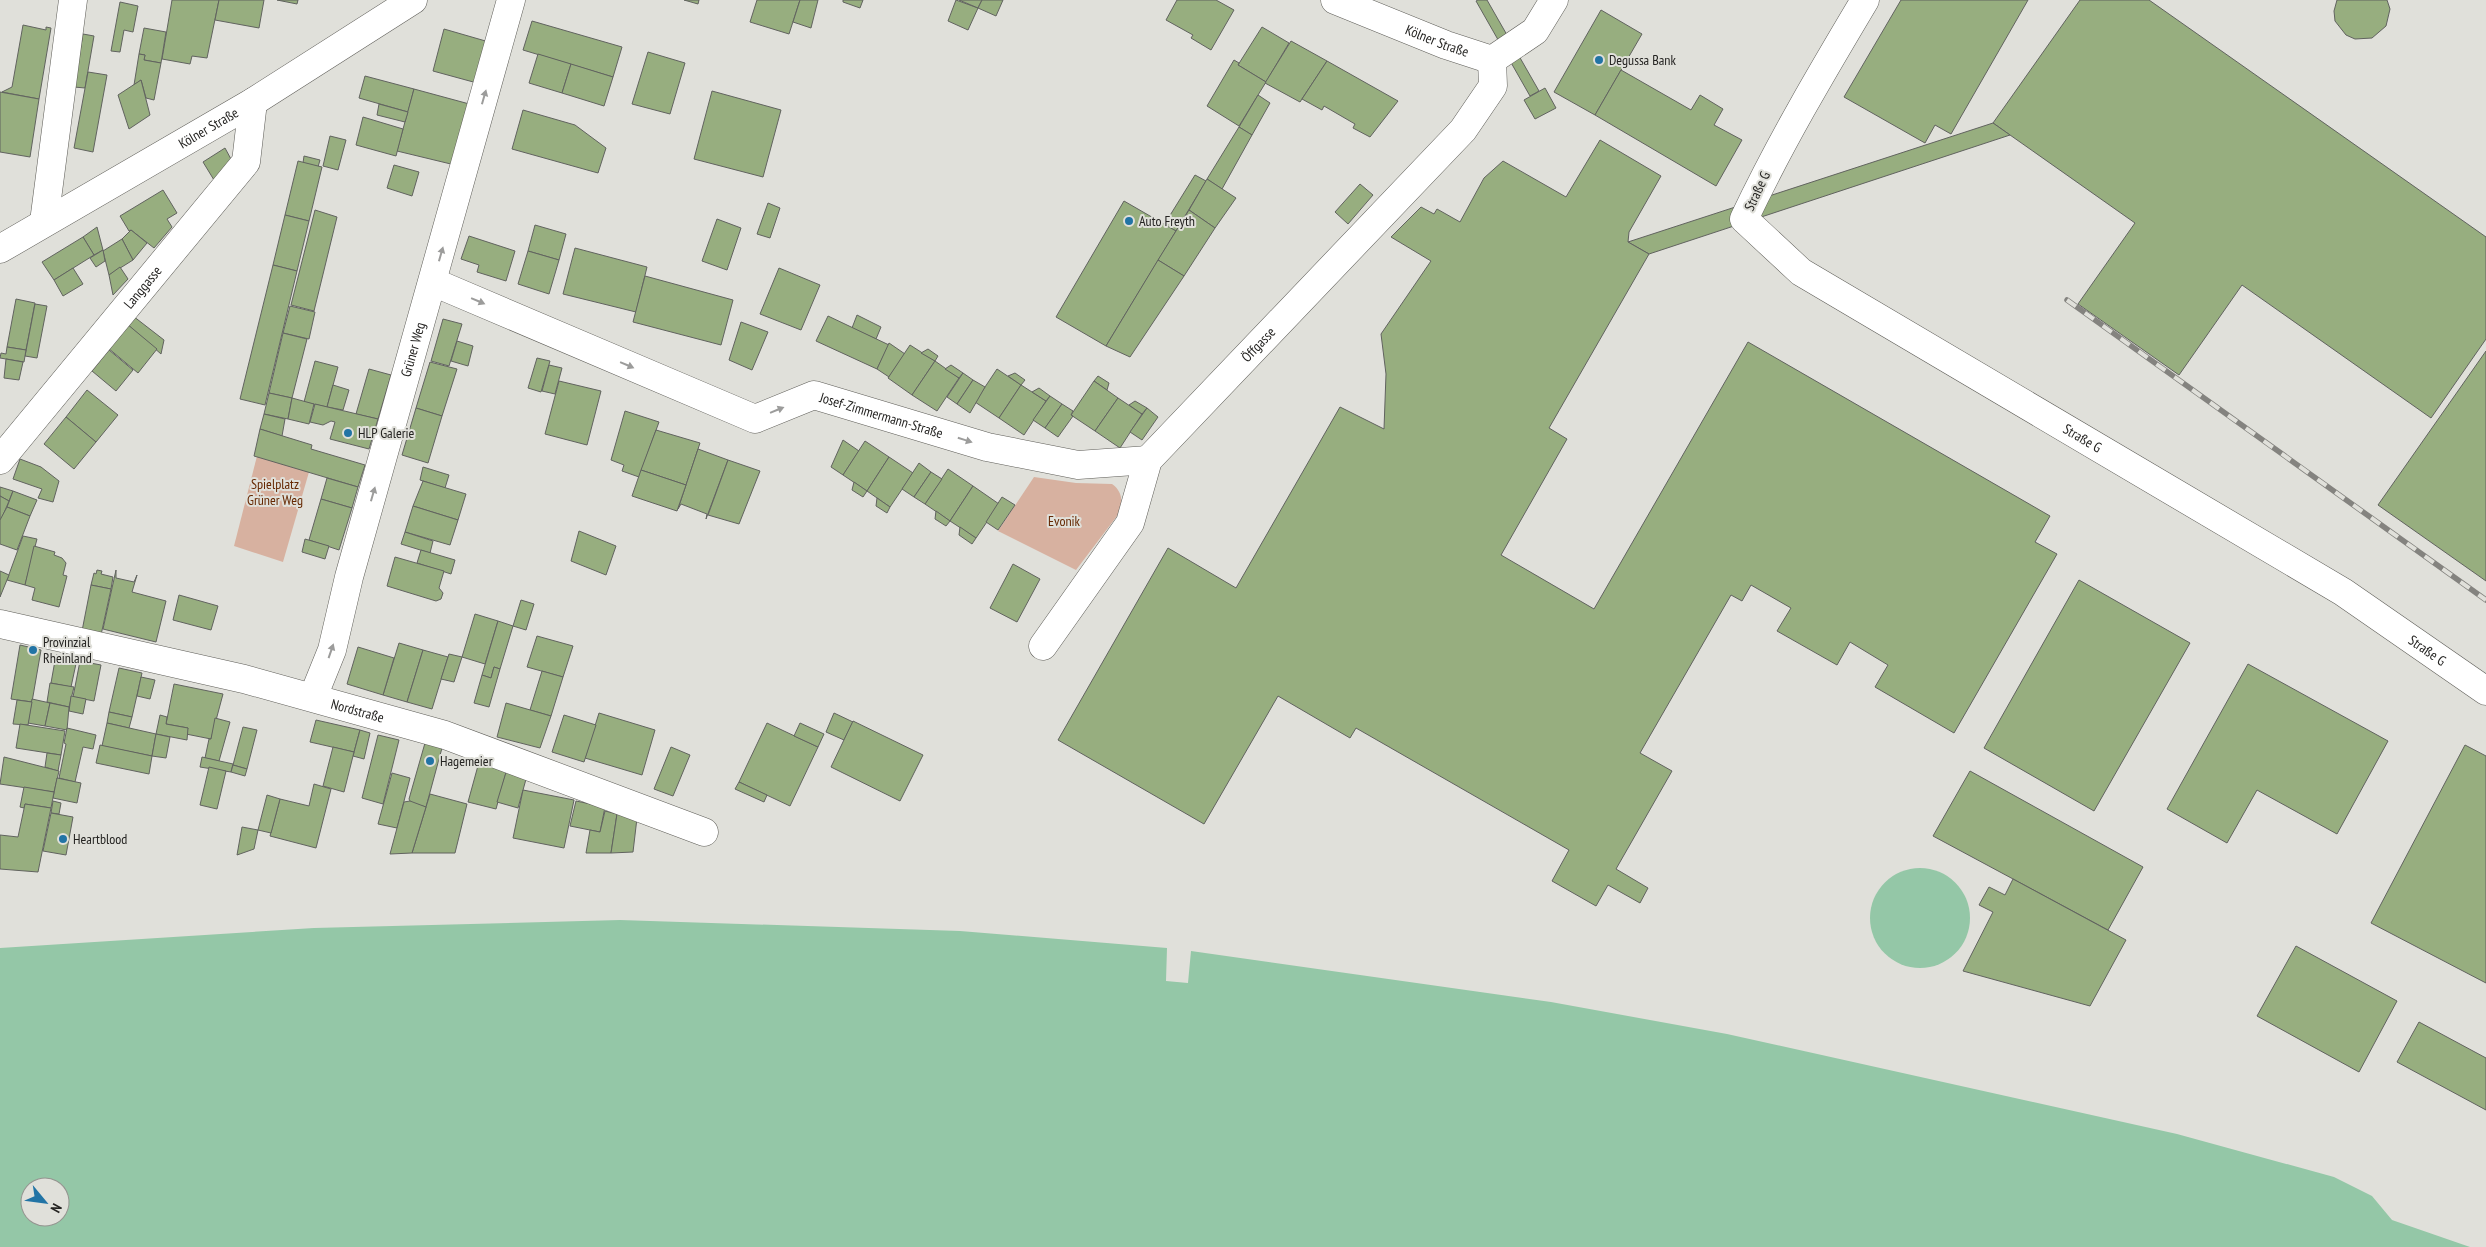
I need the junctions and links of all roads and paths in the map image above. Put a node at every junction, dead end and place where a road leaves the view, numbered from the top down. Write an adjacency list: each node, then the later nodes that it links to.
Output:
1 (73, 0): 9 (street)
2 (412, 0): 8 (street, Kölner Straße)
3 (511, 0): 11 (street, Grüner Weg, one-way to 3)
4 (1335, 0): 7 (street, Kölner Straße)
5 (1554, 0): 7 (street)
6 (1865, 0): 16 (street, Straße G)
7 (1492, 60): 13 (street, Öffgasse)
8 (253, 102): 9 (street, Kölner Straße); 12 (street, Langgasse)
9 (44, 222): 10 (street, Kölner Straße)
10 (0, 249)
11 (433, 282): 13 (street, Josef-Zimmermann-Straße, one-way to 13); 17 (street, Grüner Weg, one-way to 11)
12 (0, 460)
13 (1148, 460): 15 (street, Öffgasse)
14 (0, 624): 17 (street, Nordstraße)
15 (1043, 646)
16 (2486, 691)
17 (313, 697): 18 (street, Nordstraße)
18 (704, 832)

